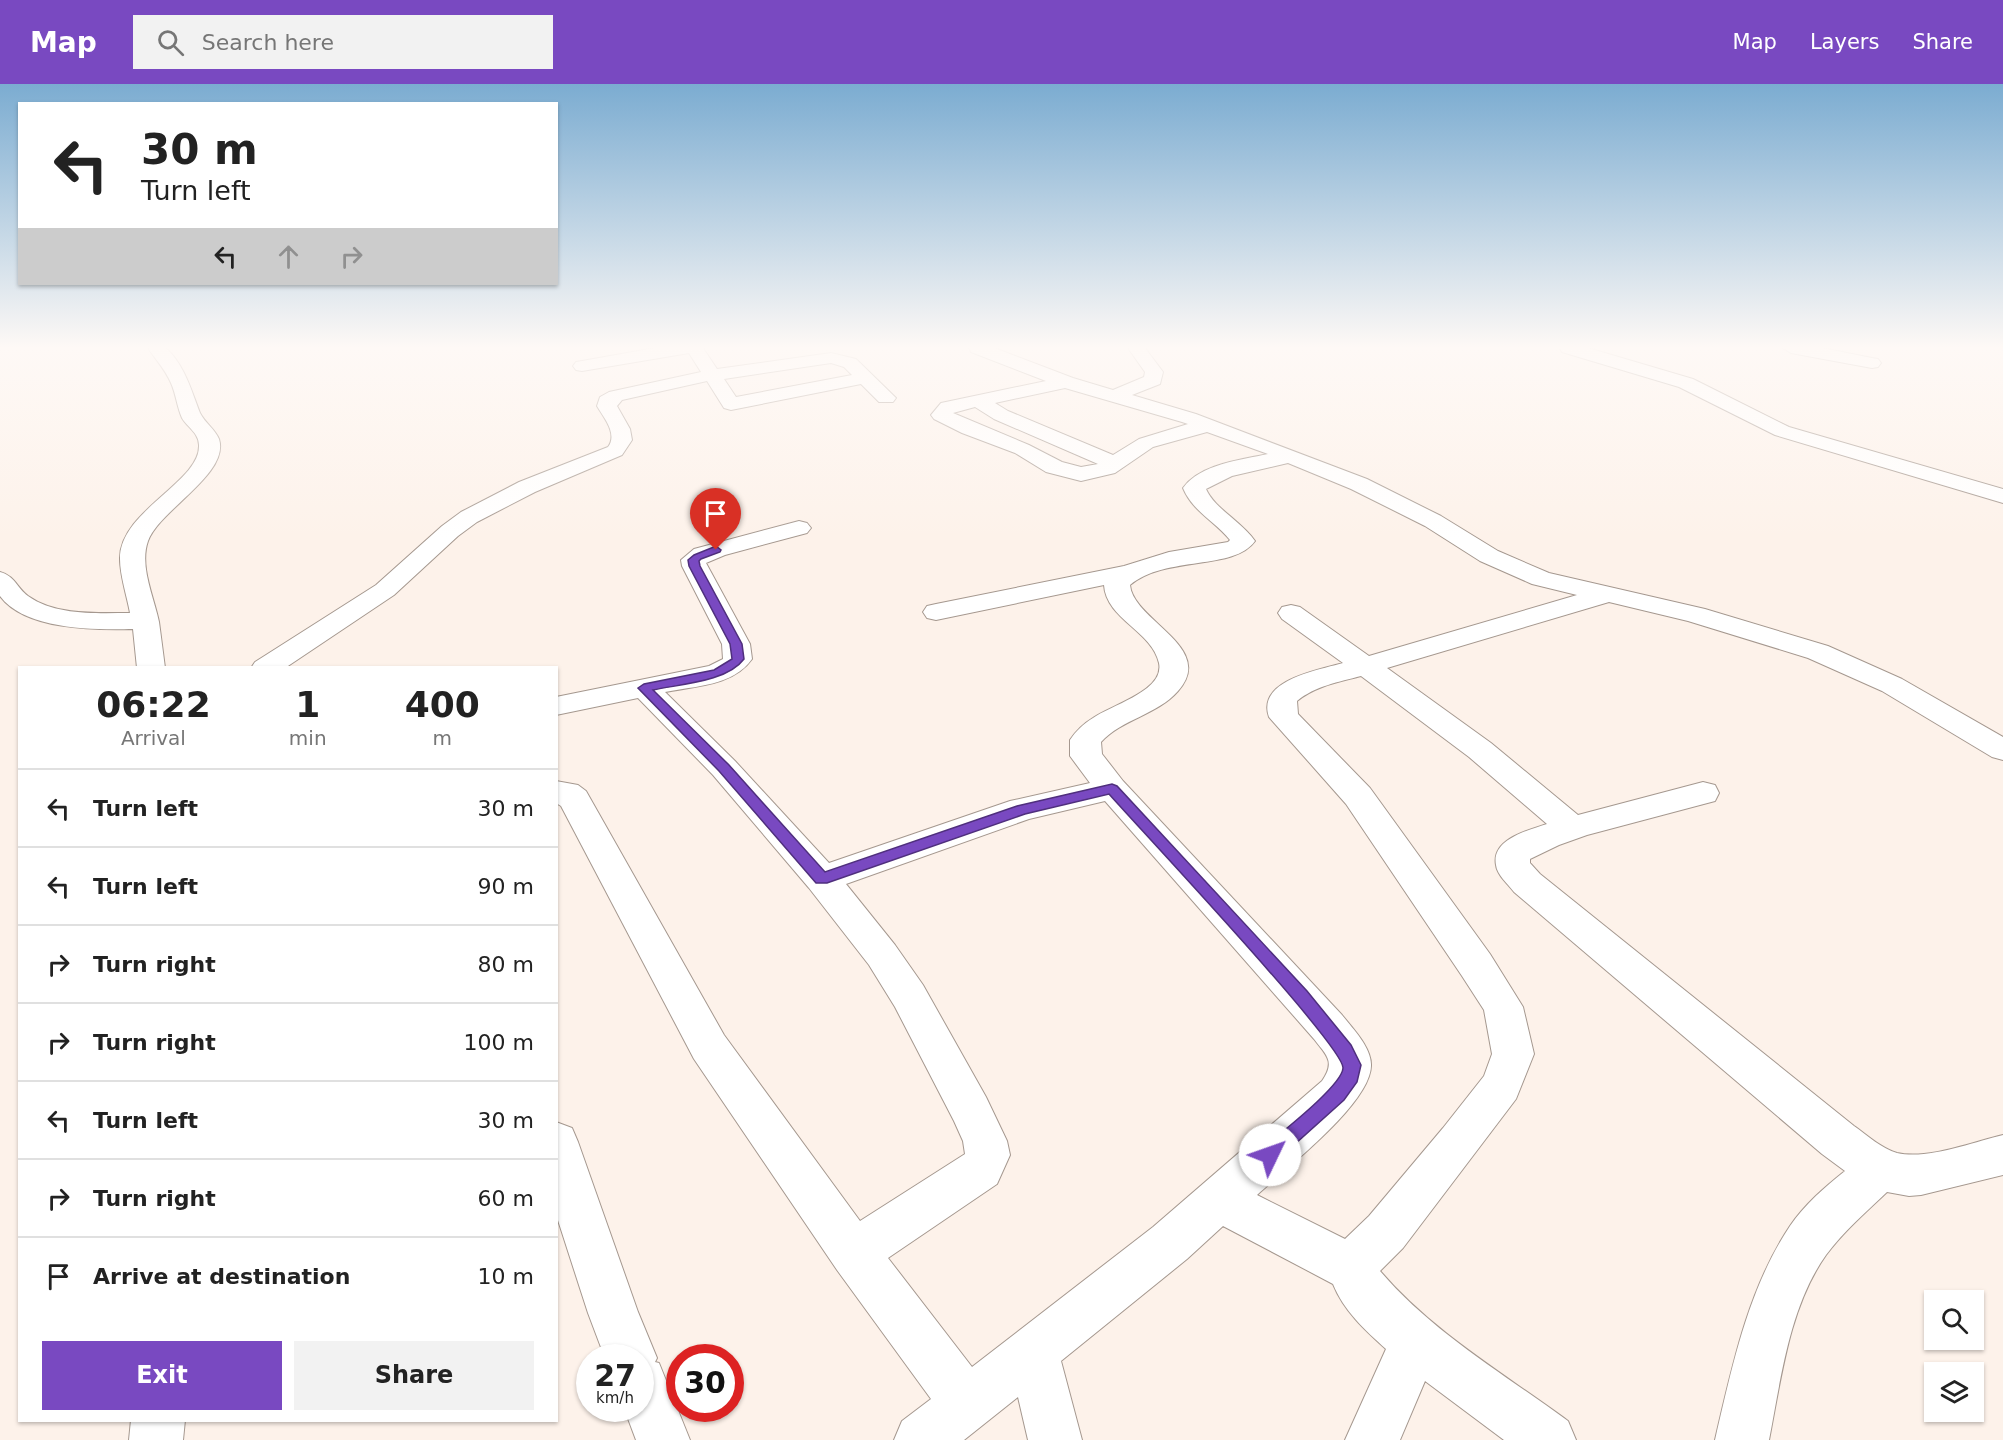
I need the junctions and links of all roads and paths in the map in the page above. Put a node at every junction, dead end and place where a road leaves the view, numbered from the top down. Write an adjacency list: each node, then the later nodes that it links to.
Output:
1 (190, 411): 17 (street)
2 (609, 411): 19 (street)
3 (944, 411): 9 (street)
4 (995, 411): 9 (street)
5 (1165, 411): 7 (street)
6 (1743, 411): 10 (street)
7 (1208, 425): 8 (street); 9 (street)
8 (1289, 456): 12 (street); 14 (street)
9 (1115, 463)
10 (2003, 496)
11 (799, 528): 21 (street)
12 (1127, 573): 15 (street); 24 (street)
13 (0, 580): 17 (street)
14 (1606, 596): 20 (street); 23 (street)
15 (936, 612)
16 (1291, 613): 20 (street)
17 (145, 621): 18 (street)
18 (151, 666)
19 (268, 666)
20 (1366, 667): 27 (street); 34 (street)
21 (644, 688): 22 (street); 28 (street)
22 (558, 706)
23 (2003, 750)
24 (1112, 789): 28 (street); 32 (street)
25 (558, 792): 33 (street)
26 (1703, 793): 27 (street)
27 (1574, 829): 31 (street)
28 (822, 879): 33 (street)
29 (558, 1148): 36 (street)
30 (2003, 1155): 31 (street)
31 (1881, 1168): 47 (street)
32 (1219, 1200): 34 (street); 37 (street)
33 (854, 1253): 38 (street)
34 (1354, 1269): 35 (street)
35 (1416, 1342): 45 (street); 46 (street)
36 (625, 1344)
37 (1033, 1352): 38 (street); 44 (street)
38 (967, 1404): 43 (street)
39 (654, 1417): 42 (street)
40 (158, 1422): 41 (street)
41 (156, 1440)
42 (663, 1440)
43 (921, 1440)
44 (1055, 1440)
45 (1372, 1440)
46 (1549, 1440)
47 (1742, 1440)

